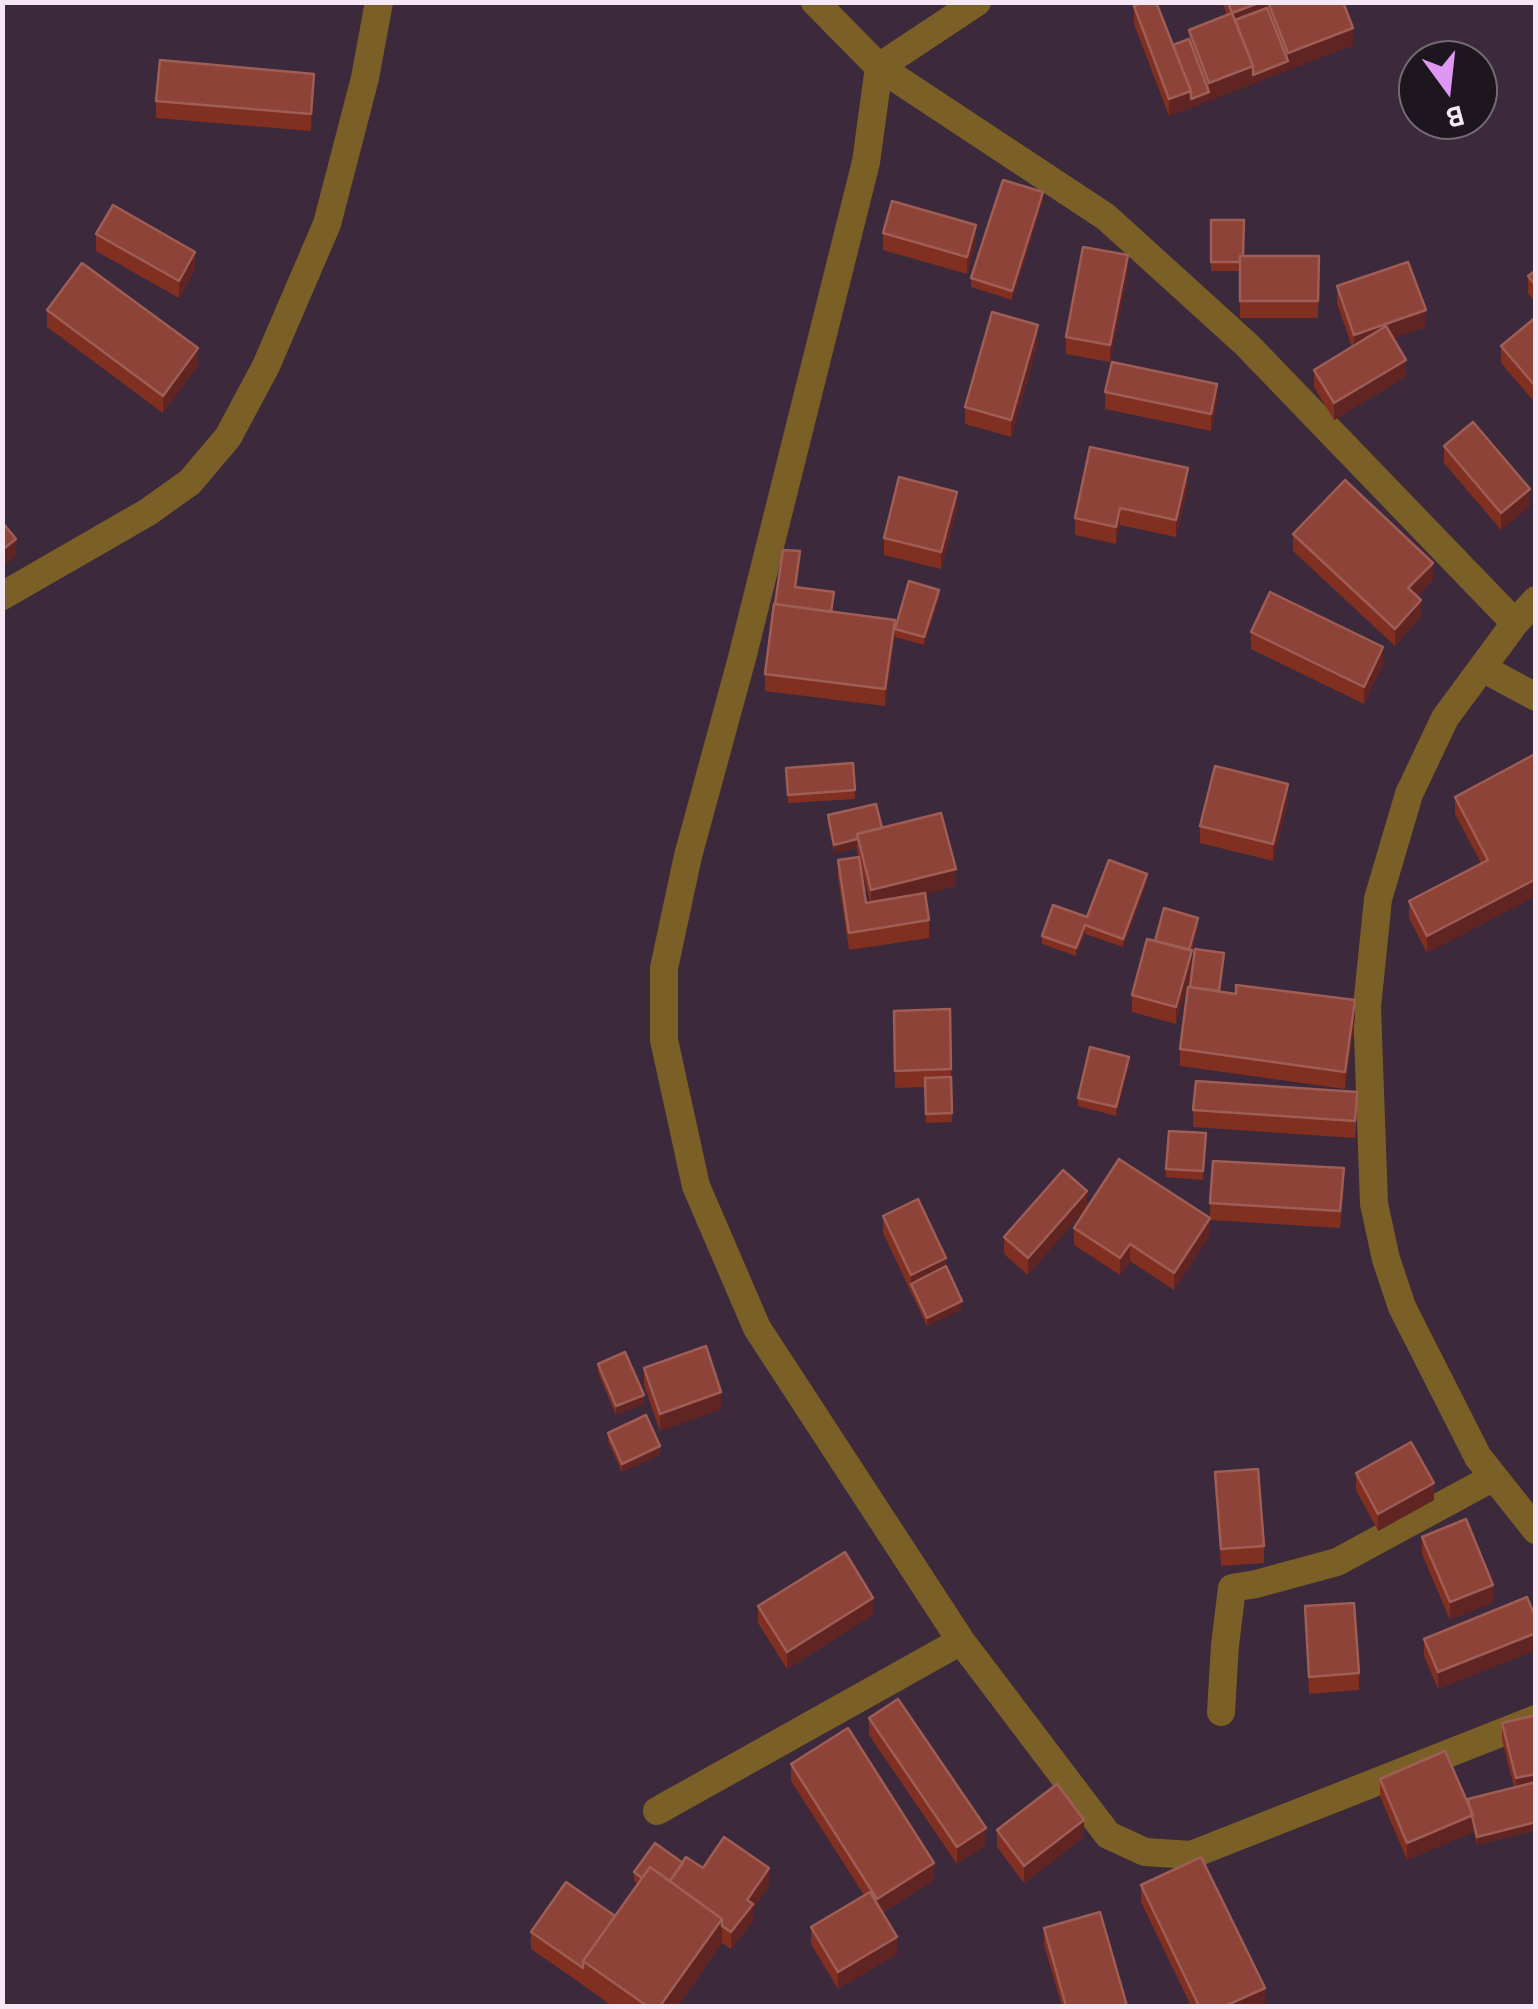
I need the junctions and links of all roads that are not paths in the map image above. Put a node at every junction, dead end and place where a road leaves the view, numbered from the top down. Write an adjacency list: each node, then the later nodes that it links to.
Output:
1 (379, 2): 5 (street)
2 (815, 2): 4 (street)
3 (977, 2): 4 (street)
4 (879, 67): 7 (street); 12 (street)
5 (2, 596)
6 (1536, 600): 7 (street)
7 (1514, 623): 8 (street)
8 (1482, 668): 9 (street); 10 (street)
9 (1536, 697)
10 (1494, 1477): 11 (street); 13 (street)
11 (1536, 1530)
12 (961, 1641): 14 (street); 15 (street)
13 (1221, 1712)
14 (1536, 1720)
15 (656, 1811)

